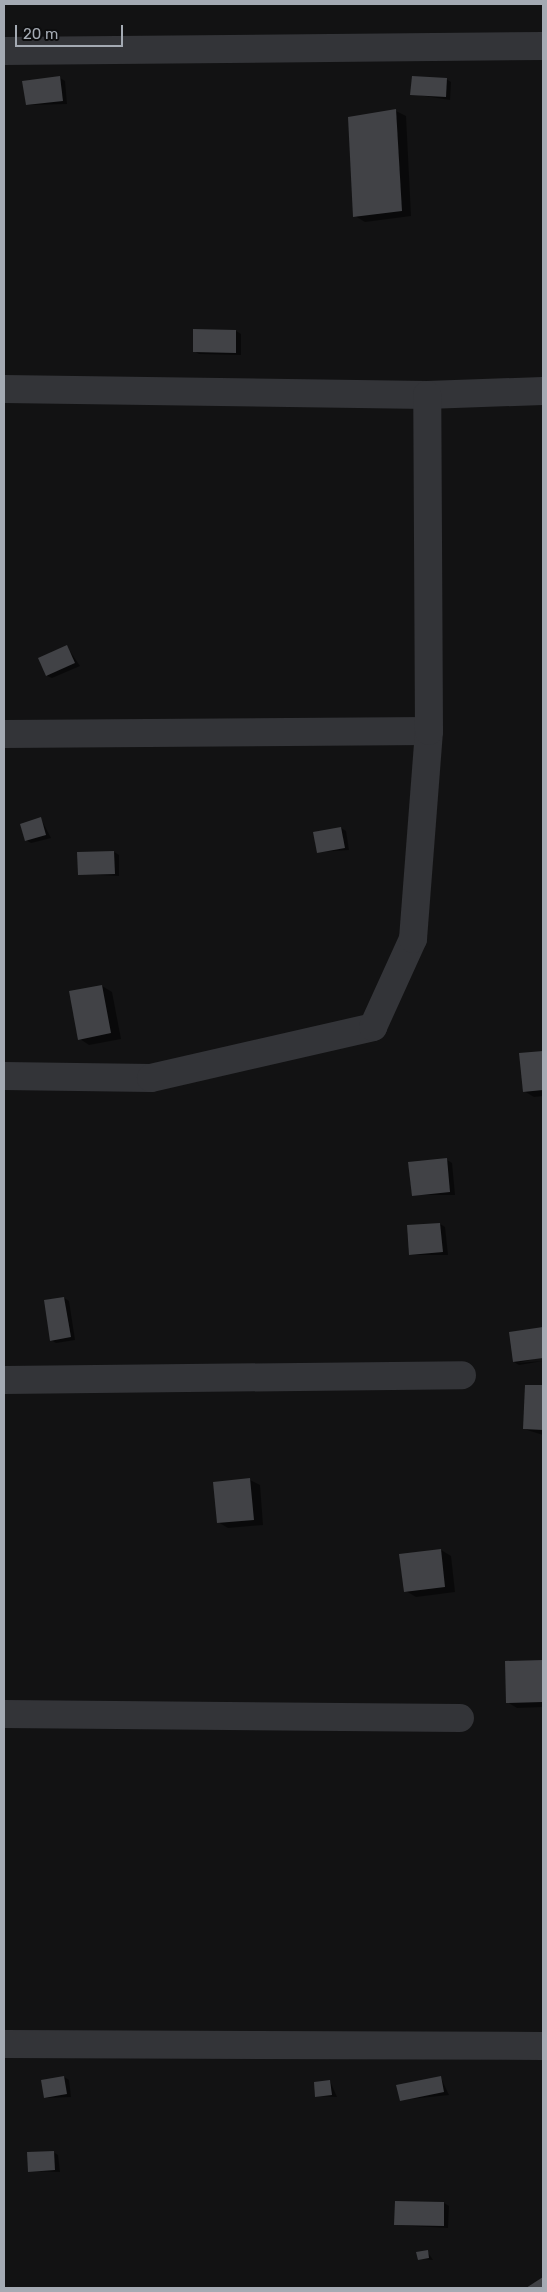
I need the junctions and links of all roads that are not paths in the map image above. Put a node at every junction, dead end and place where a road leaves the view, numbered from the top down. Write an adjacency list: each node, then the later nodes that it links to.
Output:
1 (543, 46): 2 (street)
2 (4, 51)
3 (4, 389): 5 (street)
4 (543, 391): 5 (street)
5 (427, 395): 6 (street)
6 (429, 731): 7 (street); 8 (street)
7 (4, 734)
8 (4, 1076)
9 (462, 1374): 10 (street)
10 (4, 1380)
11 (4, 1714): 12 (street)
12 (460, 1718)
13 (4, 2044): 14 (street)
14 (543, 2046)

